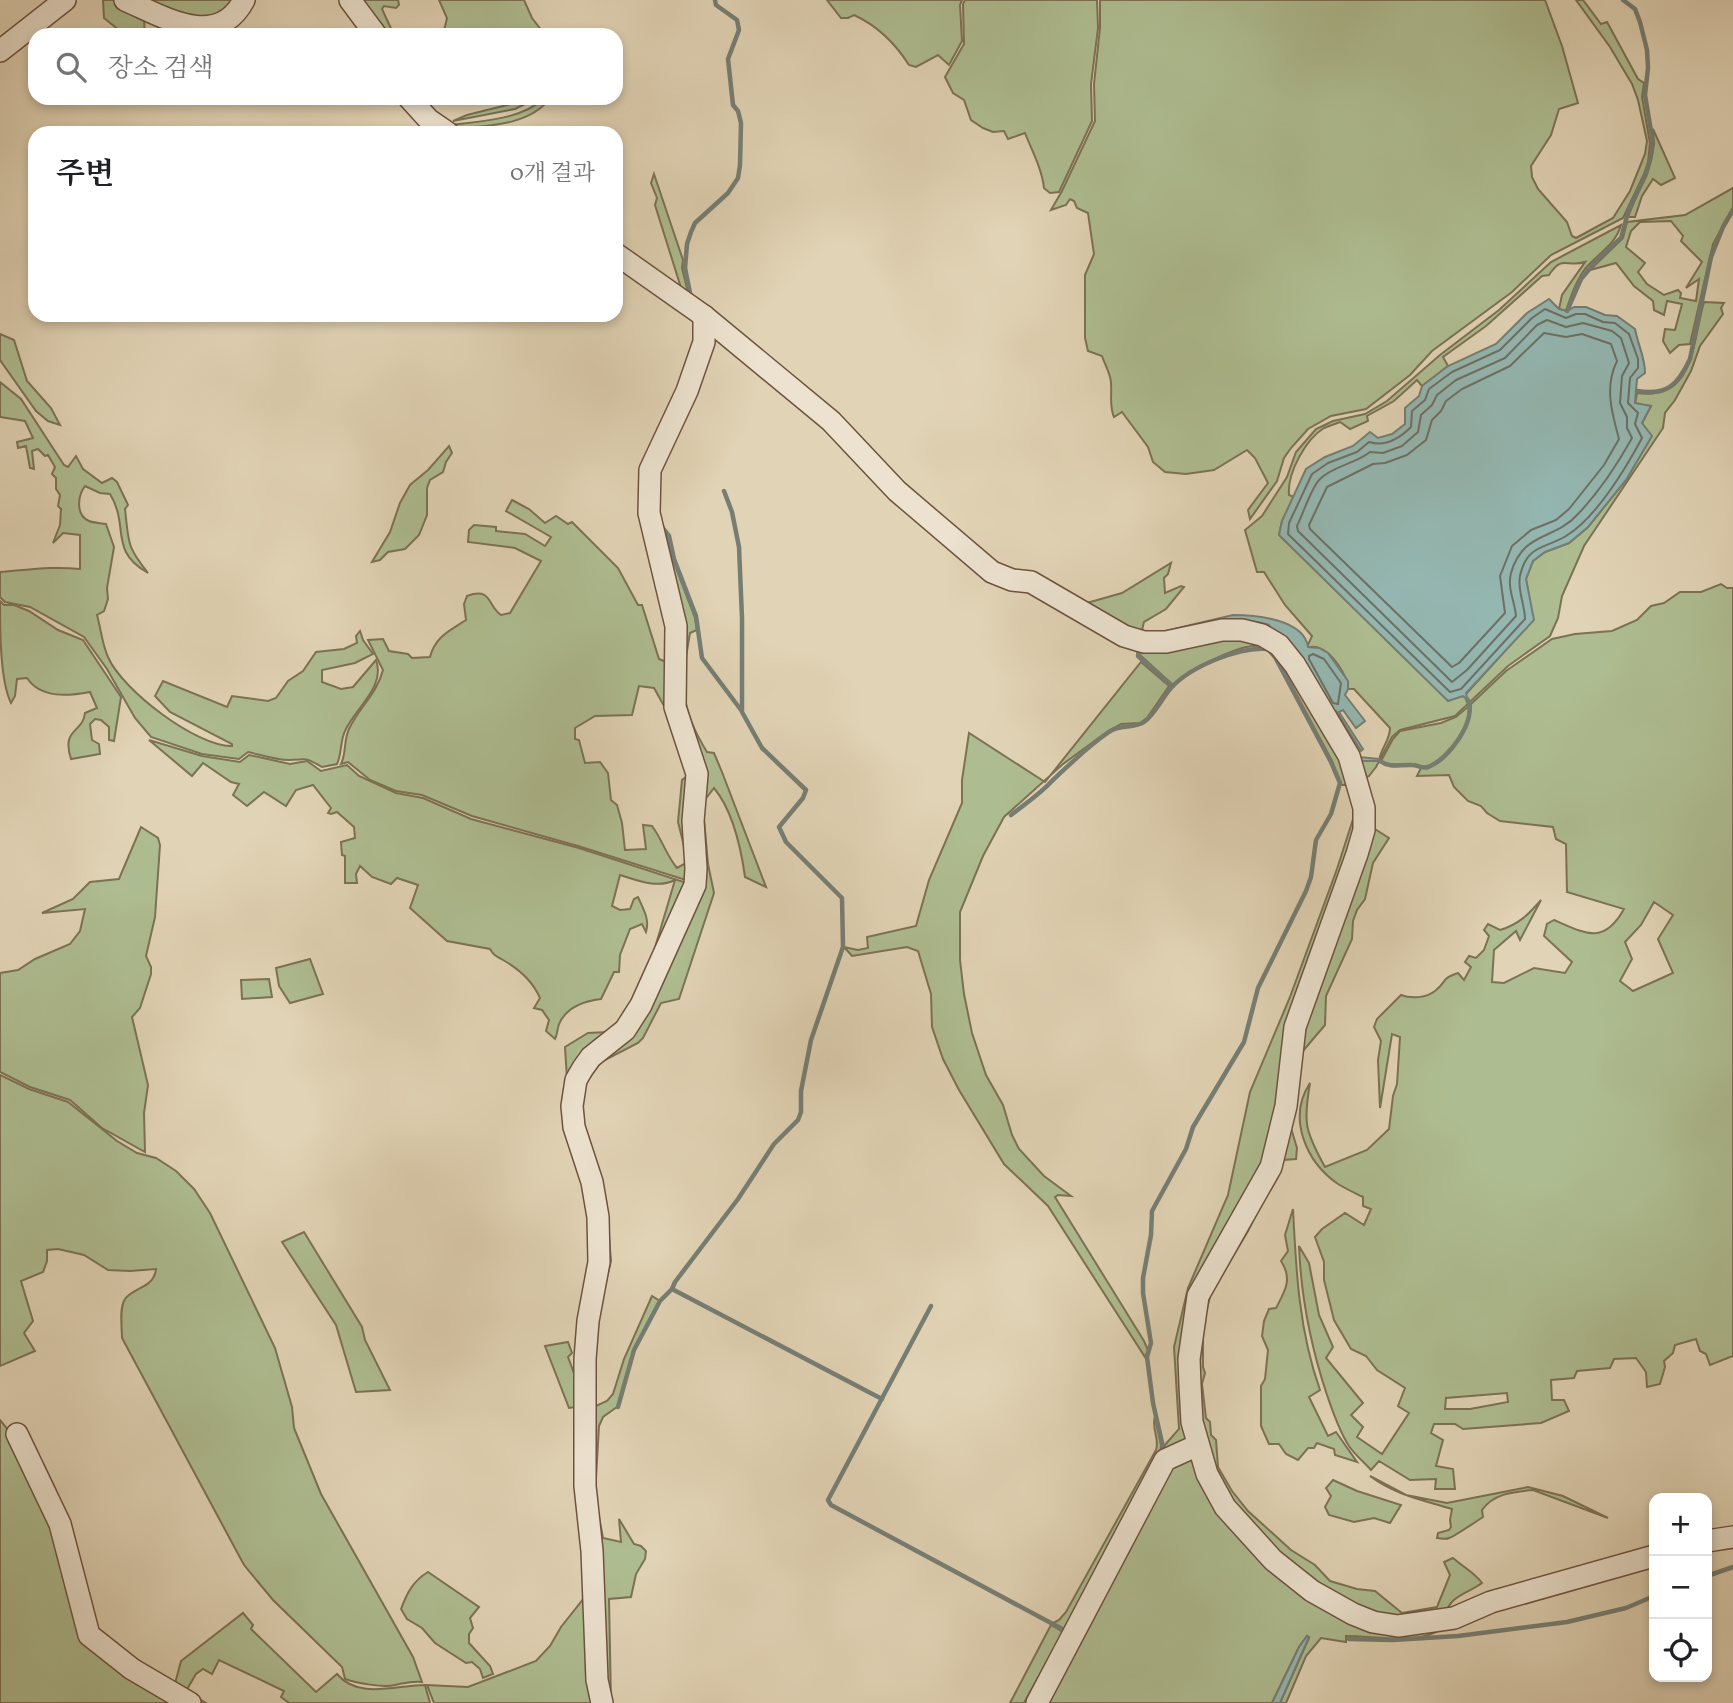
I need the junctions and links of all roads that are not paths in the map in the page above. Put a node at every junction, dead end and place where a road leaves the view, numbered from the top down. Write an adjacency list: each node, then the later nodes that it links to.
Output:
1 (65, 0): 5 (street)
2 (125, 0): 3 (street)
3 (244, 0)
4 (350, 0): 6 (street)
5 (29, 28)
6 (371, 28)
7 (28, 29): 8 (street)
8 (0, 51)
9 (415, 105): 10 (street)
10 (438, 126)
11 (623, 259): 12 (street)
12 (704, 316): 14 (street); 19 (street)
13 (18, 1434): 18 (street)
14 (1198, 1446): 17 (street); 20 (street)
15 (1733, 1528): 16 (street)
16 (1718, 1539)
17 (1649, 1557)
18 (190, 1703)
19 (602, 1703)
20 (1037, 1703)

